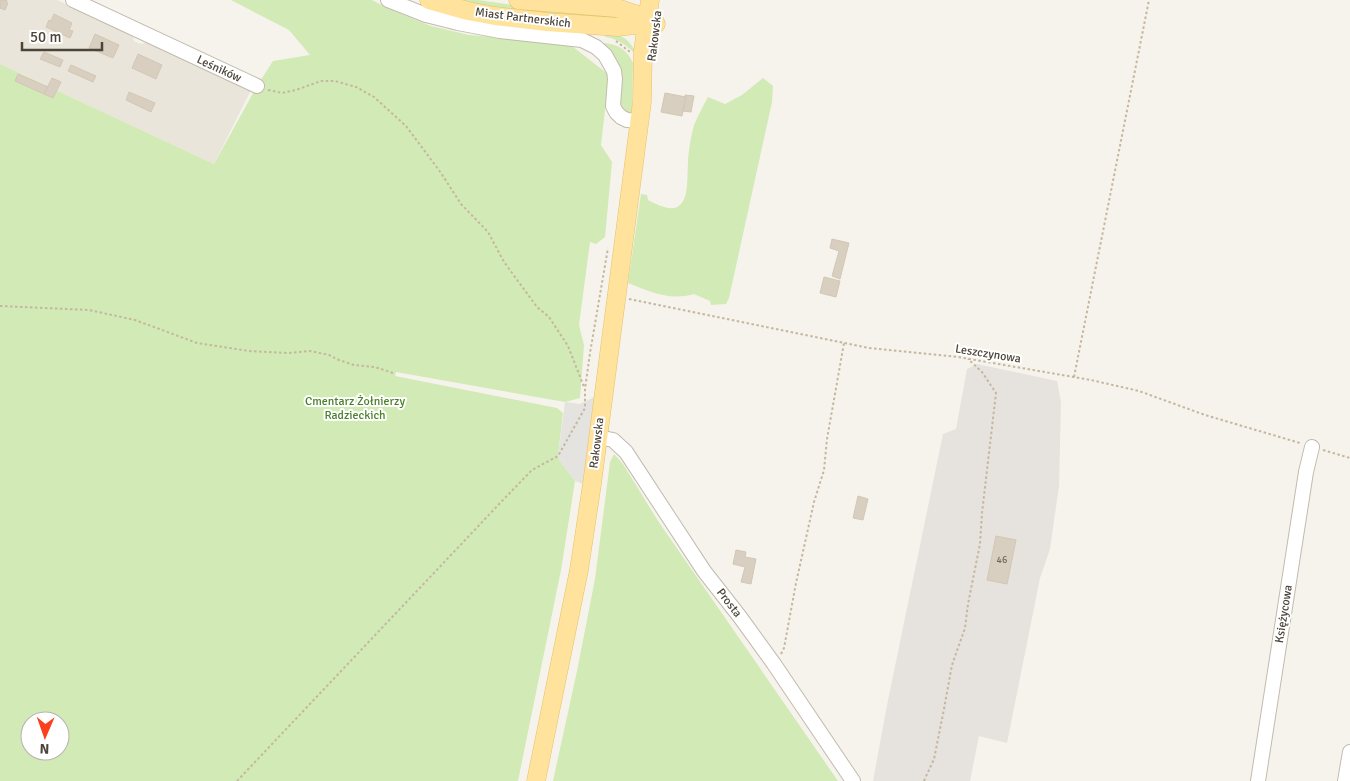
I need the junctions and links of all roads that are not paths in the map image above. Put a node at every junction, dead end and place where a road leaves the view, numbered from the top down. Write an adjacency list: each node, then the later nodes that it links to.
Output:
1 (73, 0): 12 (street, Leśników)
2 (388, 0): 14 (street)
3 (429, 0): 10 (main road, Miast Partnerskich)
4 (518, 0): 8 (main road, Miast Partnerskich)
5 (637, 0): 8 (main road, Miast Partnerskich)
6 (650, 0): 9 (main road, Rakowska)
7 (659, 0): 9 (main road, Rakowska)
8 (617, 8): 9 (main road, Miast Partnerskich)
9 (652, 23): 10 (main road, Miast Partnerskich); 11 (main road, Rakowska); 13 (main road, Rakowska)
10 (618, 27): 11 (main road)
11 (643, 51): 13 (main road, Rakowska)
12 (257, 86)
13 (642, 102): 14 (main road, Rakowska)
14 (639, 121): 15 (main road, Rakowska)
15 (598, 437): 18 (main road, Rakowska); 19 (street, Prosta)
16 (1312, 447): 20 (street, Księżycowa)
17 (1350, 752): 21 (street)
18 (536, 781)
19 (853, 781)
20 (1258, 781)
21 (1345, 781)

